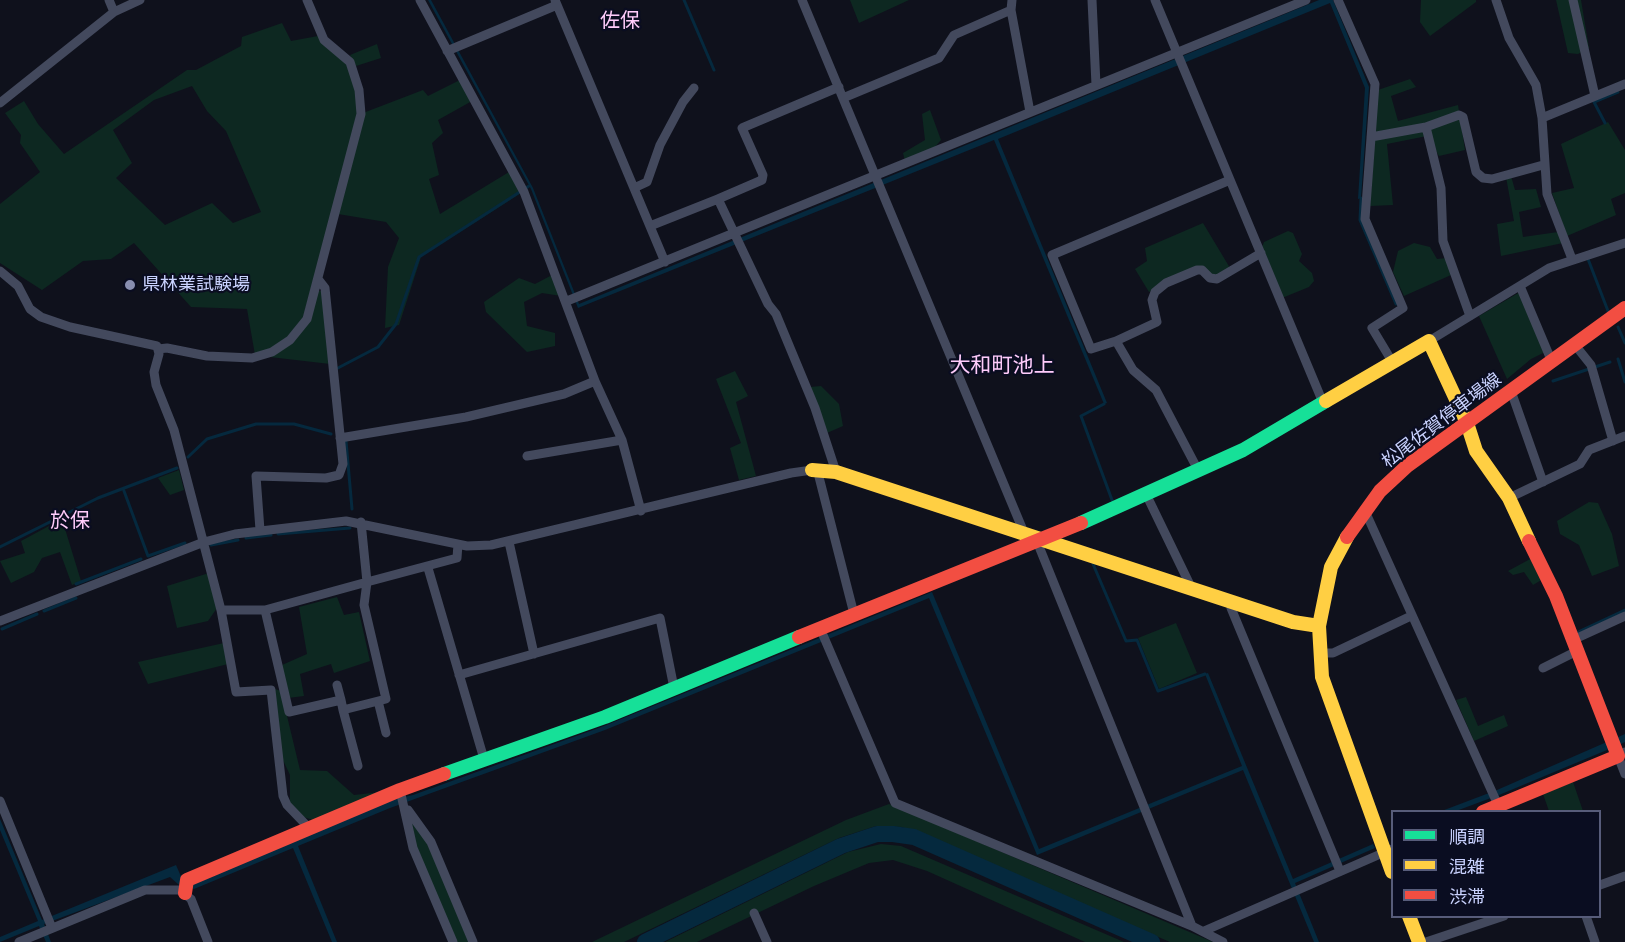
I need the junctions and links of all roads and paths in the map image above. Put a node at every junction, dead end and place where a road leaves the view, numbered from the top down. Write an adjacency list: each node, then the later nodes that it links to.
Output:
1 (109, 0): 14 (street)
2 (140, 0): 14 (street)
3 (307, 0): 40 (street)
4 (420, 0): 15 (street)
5 (802, 0): 19 (street)
6 (1092, 0): 18 (street)
7 (1155, 0): 16 (street)
8 (1306, 0): 16 (street)
9 (1338, 0): 27 (street)
10 (1496, 0): 25 (street)
11 (1573, 0): 21 (street)
12 (556, 2): 15 (street); 31 (street)
13 (1012, 5): 22 (street); 24 (street)
14 (114, 12): 23 (street)
15 (447, 51): 42 (street)
16 (1178, 52): 18 (street); 30 (street)
17 (1625, 84): 21 (street)
18 (1096, 85): 24 (street)
19 (839, 87): 22 (street); 32 (street)
20 (694, 88): 31 (street)
21 (1594, 96): 25 (street)
22 (843, 98): 29 (street)
23 (0, 103)
24 (1030, 112): 29 (street)
25 (1542, 118): 28 (street)
26 (1426, 127): 27 (street); 28 (street); 44 (street)
27 (1371, 137): 50 (street)
28 (1543, 165): 37 (street)
29 (876, 175): 34 (street); 70 (street)
30 (1230, 180): 36 (street); 45 (street)
31 (634, 188): 33 (street)
32 (718, 199): 33 (street); 34 (street)
33 (650, 226): 38 (street)
34 (734, 234): 38 (street); 62 (street)
35 (1625, 243): 37 (street)
36 (1261, 253): 45 (street); 53 (street)
37 (1572, 259): 41 (street)
38 (665, 261): 42 (street)
39 (0, 271): 48 (street)
40 (318, 279): 48 (street); 56 (street)
41 (1520, 286): 44 (street); 49 (street)
42 (567, 301): 51 (street)
43 (1625, 309): 47 (street, 松尾佐賀停車場線)
44 (1470, 316): 46 (street)
45 (1116, 341): 61 (street)
46 (1429, 341): 50 (street); 54 (street)
47 (1575, 345): 49 (street, 松尾佐賀停車場線); 58 (street)
48 (158, 349): 71 (street)
49 (1552, 362): 52 (street, 松尾佐賀停車場線)
50 (1393, 363): 53 (street)
51 (595, 381): 56 (street); 57 (street)
52 (1511, 392): 54 (street, 松尾佐賀停車場線); 63 (street)
53 (1324, 405): 61 (street)
54 (1467, 423): 65 (street); 67 (street, 松尾佐賀停車場線)
55 (1625, 436): 58 (street)
56 (340, 438): 69 (street)
57 (622, 440): 59 (street); 66 (street)
58 (1613, 441): 63 (street)
59 (527, 456)
60 (816, 470): 62 (street); 66 (street); 80 (street)
61 (1198, 470): 64 (street)
62 (836, 472): 70 (street)
63 (1543, 482): 65 (street)
64 (1146, 494): 70 (street); 76 (street)
65 (1509, 498): 86 (street)
66 (641, 511): 72 (street)
67 (1365, 511): 81 (street); 84 (street, 松尾佐賀停車場線)
68 (362, 522): 69 (street); 73 (street); 75 (street)
69 (260, 530): 71 (street)
70 (1030, 537): 76 (street); 80 (street); 116 (street)
71 (204, 542): 78 (street); 83 (street)
72 (509, 542): 73 (street); 88 (street)
73 (458, 544): 74 (street)
74 (428, 568): 75 (street); 90 (street)
75 (367, 582): 79 (street); 93 (street)
76 (1192, 589): 77 (street)
77 (1232, 602): 84 (street); 107 (street)
78 (221, 610): 79 (street); 105 (street)
79 (265, 610): 94 (street)
80 (854, 614): 85 (street)
81 (1411, 616): 87 (street); 102 (street)
82 (1625, 616): 86 (street)
83 (0, 621)
84 (1319, 626): 87 (street, 松尾佐賀停車場線)
85 (822, 631): 92 (street); 116 (street)
86 (1577, 645): 89 (street); 96 (street)
87 (1319, 653): 106 (street, 松尾佐賀停車場線)
88 (534, 654): 90 (street); 92 (street)
89 (1543, 668)
90 (459, 675): 97 (street)
91 (337, 685): 94 (street)
92 (674, 688): 97 (street)
93 (378, 701): 94 (street); 95 (street)
94 (342, 705): 98 (street)
95 (386, 733)
96 (1618, 749): 99 (street); 102 (street)
97 (484, 759): 100 (street)
98 (358, 766)
99 (1625, 774)
100 (399, 790): 103 (street); 105 (street)
101 (0, 801): 115 (street)
102 (1497, 803): 104 (street)
103 (405, 806): 120 (street); 121 (street)
104 (1486, 810)
105 (310, 829): 110 (street)
106 (1389, 851): 107 (street)
107 (1337, 866): 117 (street)
108 (1625, 876): 109 (street)
109 (1601, 884)
110 (186, 886): 115 (street); 119 (street)
111 (754, 913): 122 (street)
112 (1410, 918): 124 (street)
113 (1498, 918): 125 (street)
114 (1587, 918): 126 (street)
115 (48, 926): 118 (street)
116 (1192, 926): 117 (street)
117 (1204, 931): 123 (street)
118 (20, 942)
119 (208, 942)
120 (453, 942)
121 (473, 942)
122 (767, 942)
123 (1222, 942)
124 (1419, 942)
125 (1426, 942)
126 (1594, 942)

